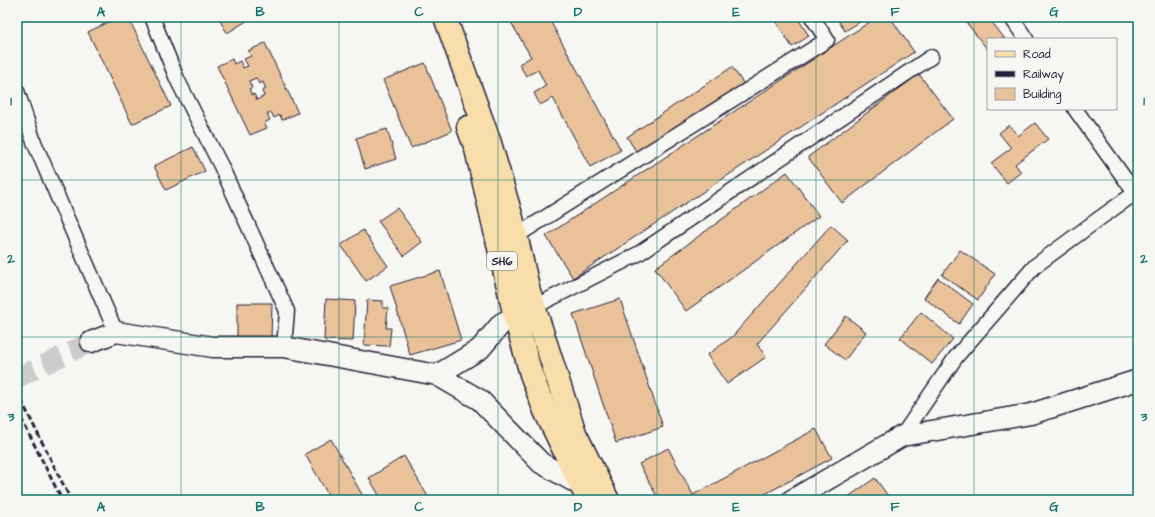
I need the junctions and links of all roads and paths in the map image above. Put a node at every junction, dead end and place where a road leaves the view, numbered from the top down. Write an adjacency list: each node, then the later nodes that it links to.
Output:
1 (152, 17): 16 (street)
2 (430, 17): 11 (main road, SH6)
3 (445, 17): 11 (main road)
4 (812, 17): 11 (street)
5 (1010, 17): 6 (street)
6 (1025, 38)
7 (931, 57): 12 (street)
8 (17, 91): 14 (street)
9 (1076, 110): 10 (street)
10 (1136, 192): 19 (street)
11 (507, 240): 12 (main road); 13 (main road, SH6)
12 (534, 307): 13 (street); 20 (main road)
13 (515, 317): 17 (street); 20 (main road, SH6)
14 (116, 332): 15 (street); 16 (street)
15 (91, 342)
16 (284, 347): 17 (street)
17 (437, 375): 20 (street)
18 (1138, 380): 19 (street)
19 (902, 436): 21 (street)
20 (594, 492)
21 (792, 500)

